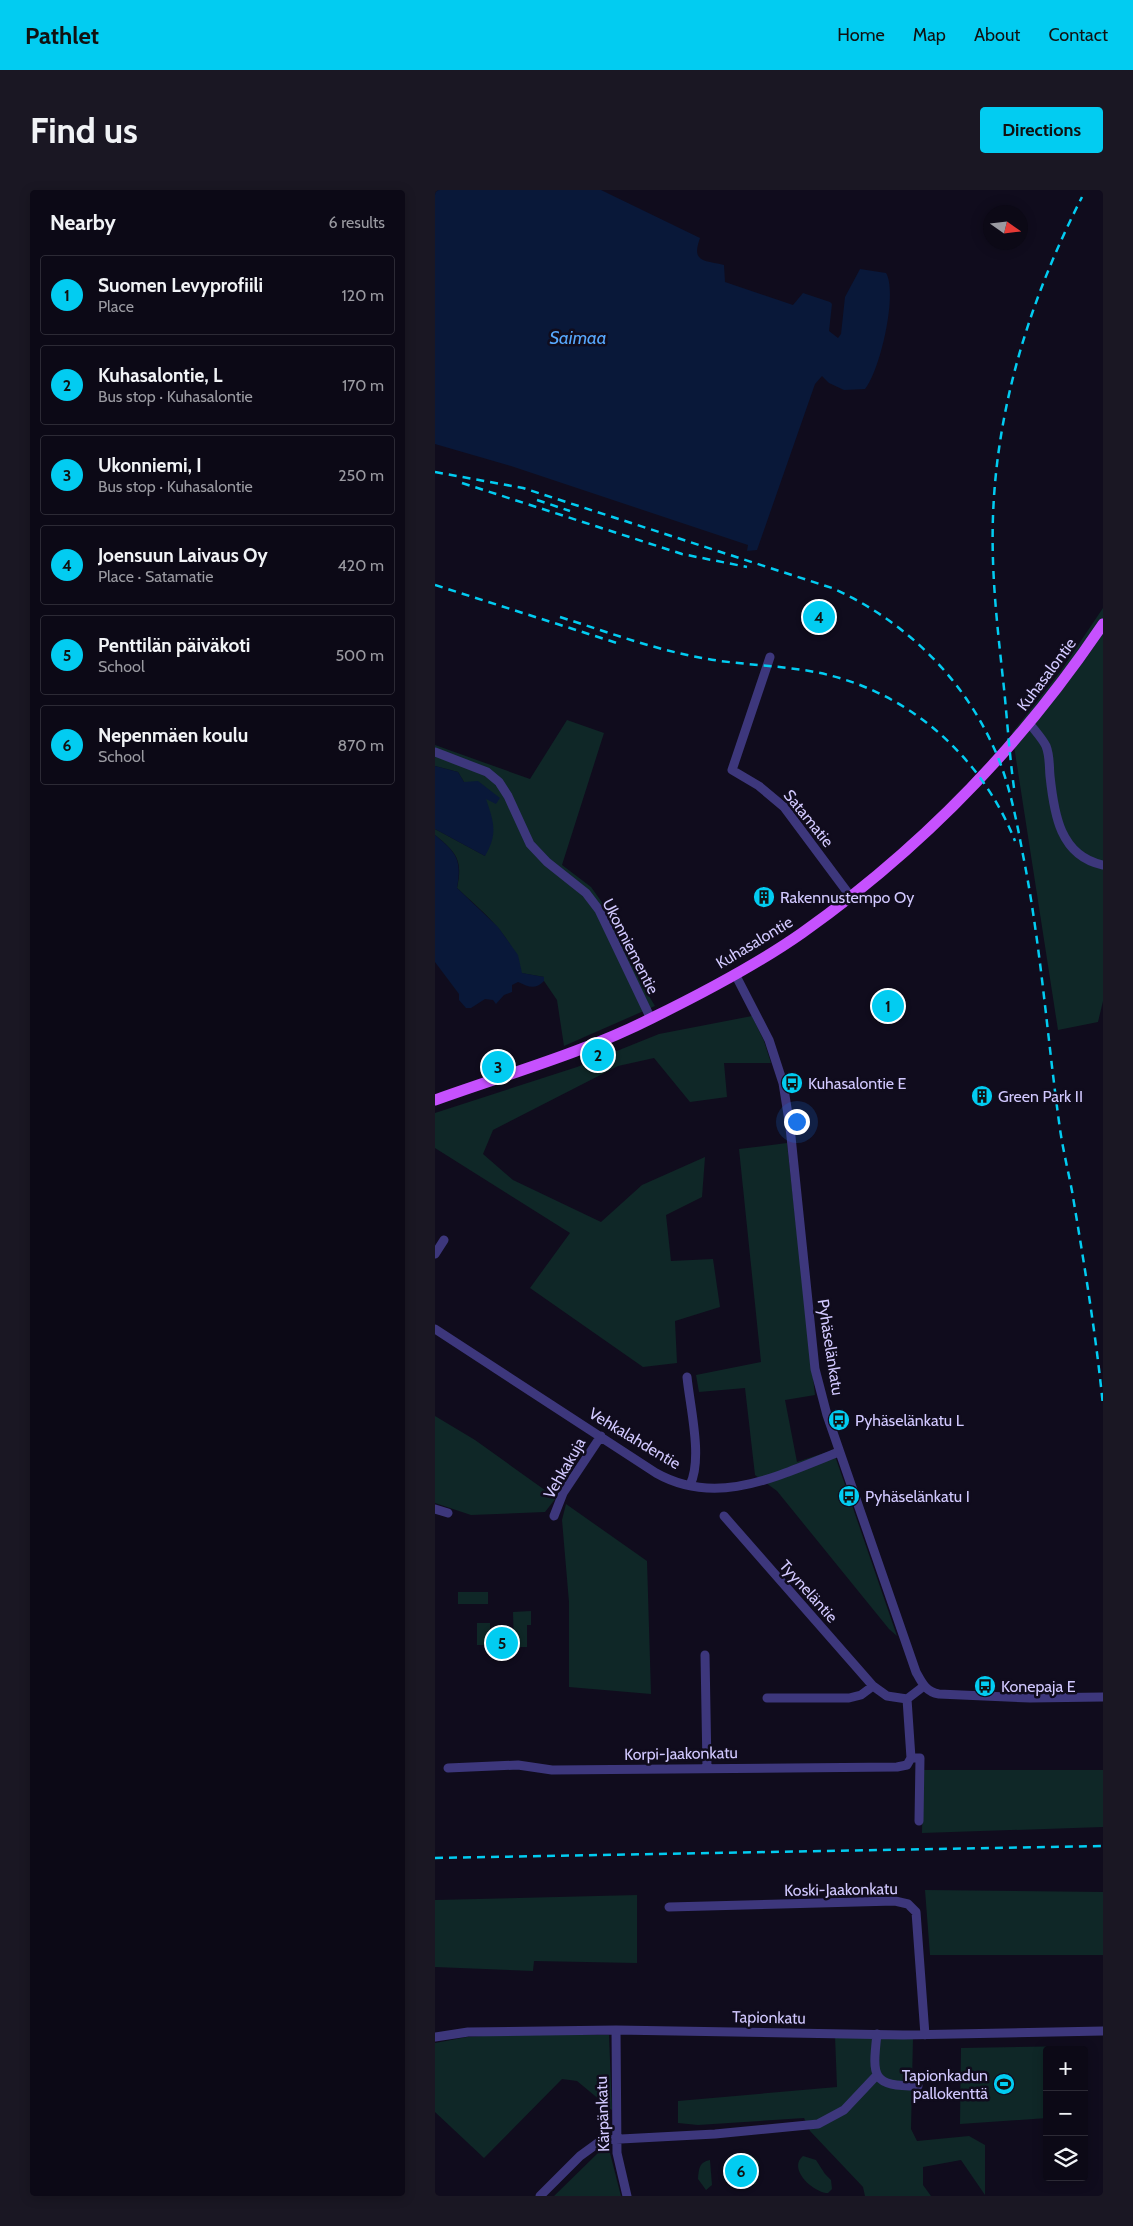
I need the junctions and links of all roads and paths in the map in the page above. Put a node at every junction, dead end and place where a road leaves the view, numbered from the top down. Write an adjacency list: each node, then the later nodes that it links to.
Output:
1 (1103, 624): 3 (main road, Kuhasalontie)
2 (770, 657): 6 (street, Satamatie)
3 (1030, 724): 5 (street); 6 (main road, Kuhasalontie)
4 (435, 752): 8 (street, Ukonniementie)
5 (1103, 865)
6 (851, 897): 7 (main road, Kuhasalontie)
7 (735, 974): 8 (main road, Kuhasalontie); 15 (street, Pyhäselänkatu)
8 (651, 1019): 9 (main road, Kuhasalontie)
9 (435, 1100)
10 (444, 1240): 11 (street)
11 (435, 1254)
12 (435, 1329): 14 (street, Vehkalahdentie)
13 (687, 1378): 16 (street)
14 (601, 1436): 16 (street, Vehkalahdentie); 19 (street, Vehkakuja)
15 (839, 1452): 16 (street, Vehkalahdentie); 23 (street, Pyhäselänkatu)
16 (690, 1485)
17 (435, 1509): 18 (street)
18 (448, 1513)
19 (554, 1516)
20 (724, 1516): 22 (street, Tyyneläntie)
21 (705, 1656): 29 (street)
22 (873, 1686): 25 (street); 26 (street)
23 (924, 1686): 24 (street); 26 (street)
24 (1103, 1697)
25 (767, 1698)
26 (907, 1699): 27 (street)
27 (911, 1758): 29 (street, Korpi-Jaakonkatu); 30 (street)
28 (447, 1768): 29 (street, Korpi-Jaakonkatu)
29 (707, 1768)
30 (919, 1821)
31 (669, 1907): 35 (street, Koski-Jaakonkatu)
32 (616, 2030): 34 (street, Tapionkatu); 36 (street, Tapionkatu); 39 (street, Kärpänkatu)
33 (1103, 2031): 35 (street, Tapionkatu)
34 (877, 2034): 35 (street, Tapionkatu); 37 (street)
35 (925, 2035)
36 (435, 2037)
37 (877, 2075): 38 (street); 39 (street)
38 (918, 2086)
39 (617, 2139): 40 (street); 41 (street, Kärpänkatu)
40 (540, 2196)
41 (627, 2196)

